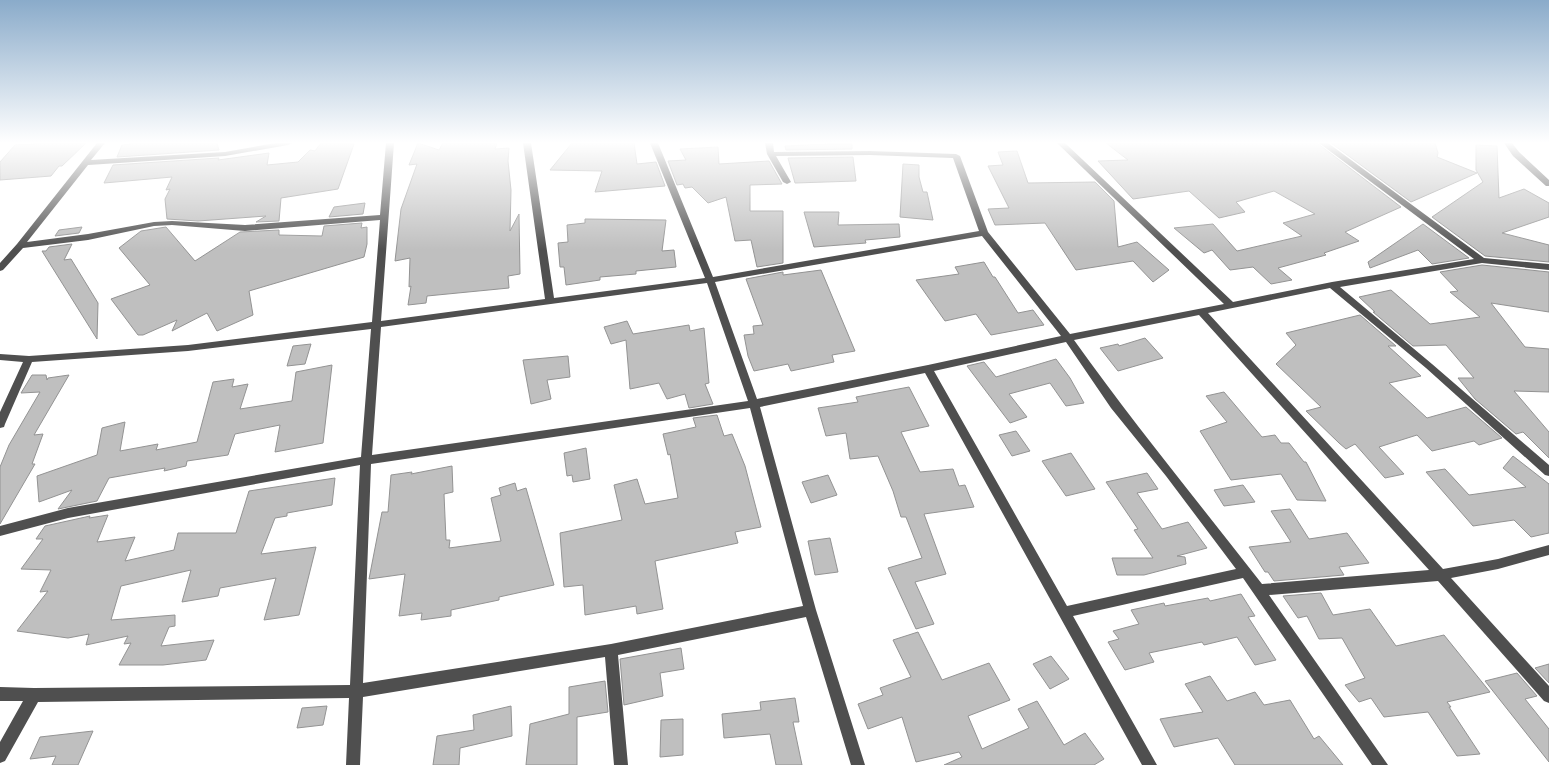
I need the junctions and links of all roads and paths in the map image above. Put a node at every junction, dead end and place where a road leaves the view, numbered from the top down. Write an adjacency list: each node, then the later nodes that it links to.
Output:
1 (73, 179): 12 (street)
2 (387, 179): 10 (street)
3 (532, 179): 18 (street)
4 (669, 179): 16 (street)
5 (785, 179): 9 (street)
6 (964, 179): 11 (street)
7 (1098, 179): 19 (street)
8 (1372, 179): 13 (street)
9 (787, 182)
10 (383, 216): 12 (street); 21 (street)
11 (984, 233): 16 (street); 22 (street)
12 (20, 246): 15 (street)
13 (1482, 260): 14 (street); 17 (street)
14 (1549, 267)
15 (0, 268)
16 (710, 280): 18 (street); 26 (street)
17 (1332, 286): 19 (street); 29 (street)
18 (550, 302): 21 (street)
19 (1232, 306): 20 (street)
20 (1202, 312): 22 (street); 33 (street)
21 (375, 325): 24 (street); 28 (street)
22 (1068, 338): 25 (street); 32 (street)
23 (0, 357): 24 (street)
24 (29, 359): 27 (street)
25 (928, 369): 26 (street); 36 (street)
26 (754, 404): 28 (street); 35 (street)
27 (0, 424)
28 (366, 460): 30 (street); 38 (street)
29 (1549, 472)
30 (0, 531)
31 (1549, 550): 33 (street)
32 (1245, 572): 34 (street); 36 (street)
33 (1439, 575): 34 (street); 41 (street)
34 (1259, 590): 47 (street)
35 (810, 610): 37 (street); 45 (street)
36 (1064, 612): 46 (street)
37 (611, 650): 38 (street); 44 (street)
38 (357, 691): 40 (street); 43 (street)
39 (0, 694): 40 (street)
40 (34, 695): 42 (street)
41 (1549, 696)
42 (0, 756)
43 (353, 765)
44 (621, 765)
45 (858, 765)
46 (1150, 765)
47 (1381, 765)

